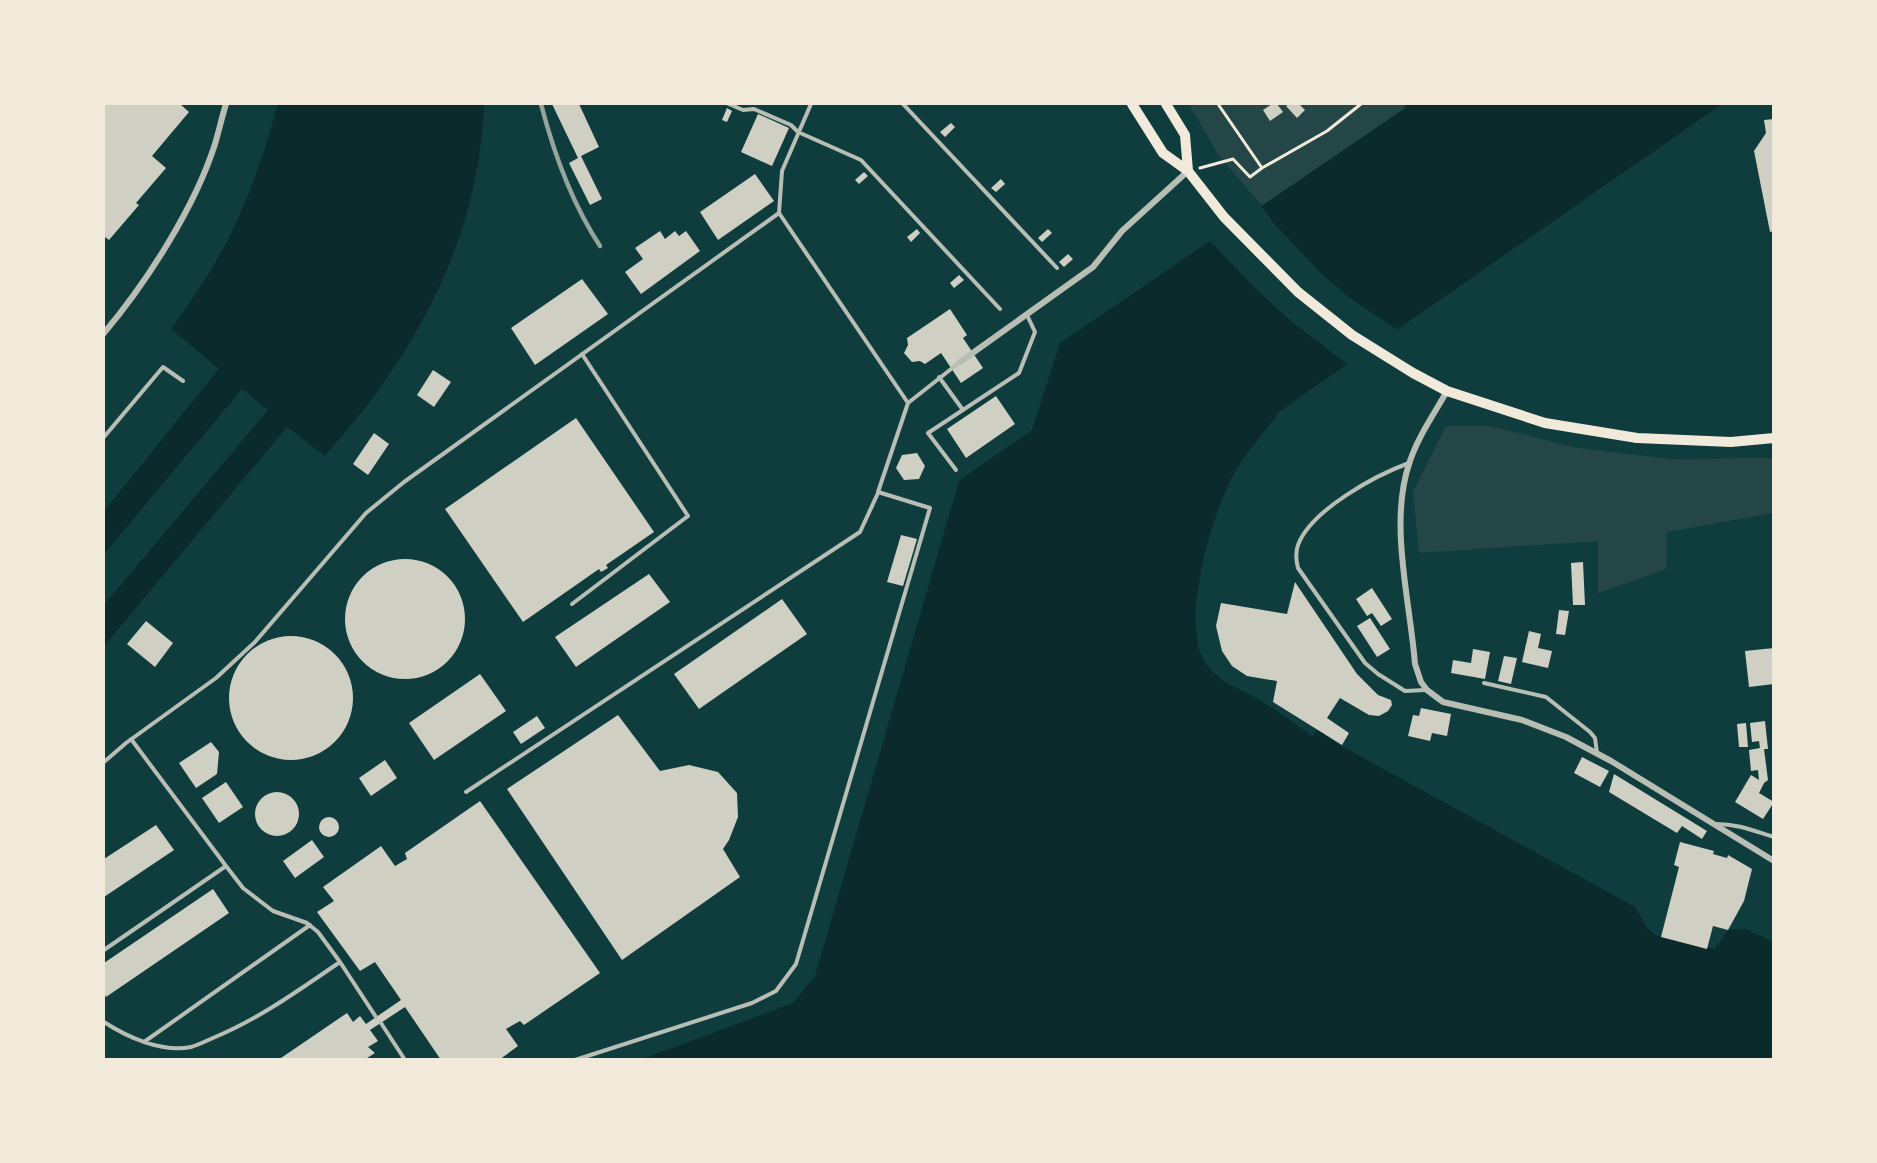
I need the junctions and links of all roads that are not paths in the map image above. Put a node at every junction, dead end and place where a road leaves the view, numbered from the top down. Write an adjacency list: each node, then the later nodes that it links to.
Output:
1 (226, 104): 13 (street)
2 (729, 104): 7 (lane)
3 (811, 104): 7 (lane)
4 (903, 104): 10 (lane)
5 (1132, 104): 8 (main road)
6 (1166, 104): 8 (main road)
7 (798, 132): 9 (lane); 11 (lane)
8 (1188, 171): 12 (street); 18 (main road)
9 (779, 213): 14 (lane); 19 (lane)
10 (1057, 268)
11 (1000, 309)
12 (1026, 314): 15 (street); 20 (lane)
13 (104, 333)
14 (582, 354): 26 (lane); 29 (lane)
15 (960, 362): 16 (lane)
16 (939, 377): 19 (lane); 20 (lane)
17 (183, 381): 21 (lane)
18 (1447, 391): 22 (main road); 23 (street)
19 (908, 403): 25 (lane)
20 (963, 410): 24 (lane)
21 (104, 437)
22 (1773, 438)
23 (1409, 463): 28 (street); 28 (lane)
24 (956, 470)
25 (878, 492): 32 (lane); 45 (lane)
26 (572, 604)
27 (1484, 683): 30 (lane)
28 (1427, 690): 30 (street)
29 (131, 739): 31 (lane); 36 (lane)
30 (1597, 753): 33 (street)
31 (104, 762)
32 (466, 792)
33 (1714, 824): 34 (lane); 35 (street)
34 (1773, 837)
35 (1773, 861)
36 (226, 866): 37 (lane); 38 (lane)
37 (310, 925): 39 (lane); 43 (lane)
38 (104, 950)
39 (340, 962): 40 (lane); 43 (lane)
40 (376, 1017)
41 (104, 1022): 43 (lane)
42 (381, 1023): 44 (lane)
43 (144, 1042)
44 (405, 1059)
45 (575, 1059)

